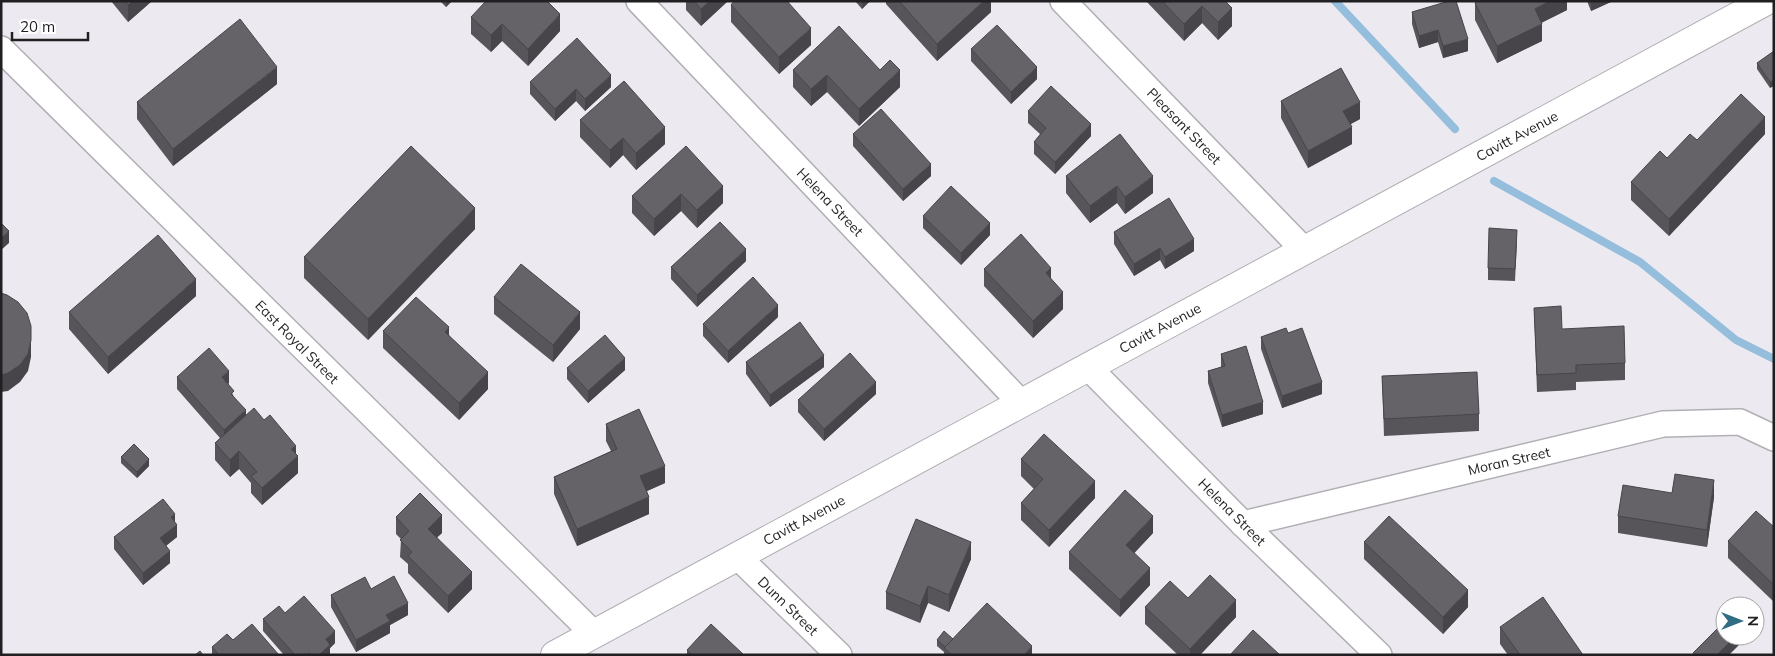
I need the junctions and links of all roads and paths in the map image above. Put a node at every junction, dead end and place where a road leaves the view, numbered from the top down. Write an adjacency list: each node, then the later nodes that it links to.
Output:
1 (639, 1): 7 (street, Helena Street)
2 (1063, 1): 5 (street, Pleasant Street)
3 (1766, 1): 5 (street, Cavitt Avenue)
4 (1, 49): 11 (street, East Royal Street)
5 (1304, 250): 6 (street, Cavitt Avenue)
6 (1088, 367): 7 (street, Cavitt Avenue); 9 (street, Helena Street)
7 (1021, 403): 10 (street, Cavitt Avenue)
8 (1774, 438): 9 (street, Moran Street)
9 (1243, 524): 14 (street, Helena Street)
10 (737, 556): 11 (street, Cavitt Avenue); 13 (street, Dunn Street)
11 (594, 634): 12 (street, Cavitt Avenue)
12 (555, 655)
13 (839, 655)
14 (1379, 655)

